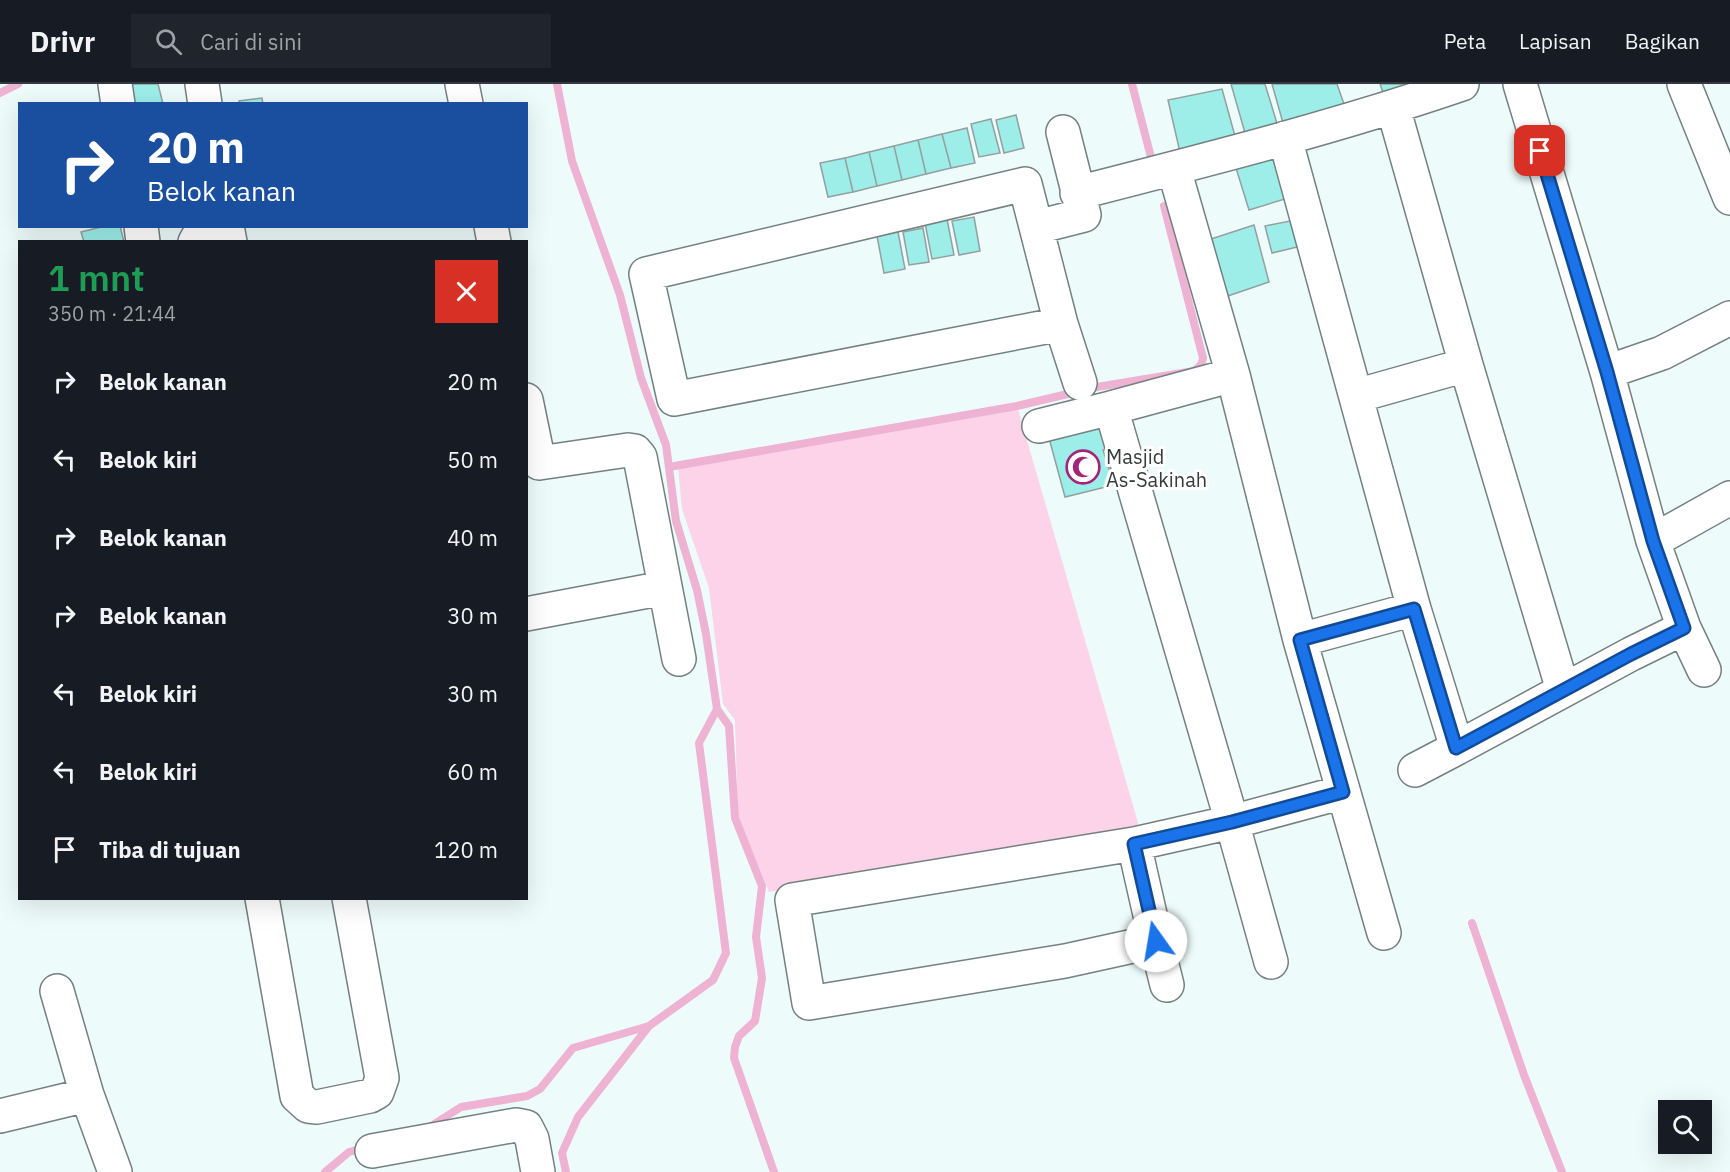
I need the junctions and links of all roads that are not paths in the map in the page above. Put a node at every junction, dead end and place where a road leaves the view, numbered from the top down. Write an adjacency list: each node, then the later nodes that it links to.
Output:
1 (115, 84): 7 (street)
2 (202, 84): 8 (street)
3 (462, 84): 9 (street)
4 (1462, 84): 10 (street)
5 (1520, 84): 21 (street)
6 (1684, 84): 16 (street)
7 (118, 102)
8 (205, 102)
9 (466, 102)
10 (1394, 107): 12 (street); 20 (street)
11 (1063, 132): 15 (street)
12 (1285, 138): 13 (street); 24 (street)
13 (1176, 179): 15 (street); 22 (street)
14 (1025, 184): 15 (street); 17 (street); 19 (street)
15 (1078, 194): 17 (street)
16 (1730, 198)
17 (1037, 227): 19 (street)
18 (1730, 318): 21 (street)
19 (1061, 324): 23 (street)
20 (1466, 364): 24 (street); 38 (street)
21 (1607, 372): 30 (street)
22 (1233, 375): 25 (street); 35 (street)
23 (1080, 383)
24 (1356, 396): 32 (street)
25 (1111, 408): 27 (street); 42 (street)
26 (528, 418): 28 (street)
27 (1039, 426)
28 (533, 464): 31 (street)
29 (1730, 498): 30 (street)
30 (1653, 541): 34 (street)
31 (664, 588): 33 (street); 36 (street)
32 (1414, 609): 35 (street); 39 (street)
33 (528, 614)
34 (1684, 628): 37 (street); 38 (street)
35 (1300, 640): 41 (street)
36 (679, 659)
37 (1704, 670)
38 (1563, 690): 39 (street)
39 (1456, 748): 40 (street)
40 (1415, 770)
41 (1343, 792): 42 (street); 46 (street)
42 (1232, 822): 43 (street); 48 (street)
43 (1134, 844): 47 (street); 47 (street)
44 (262, 900): 45 (street)
45 (349, 900)
46 (1384, 933)
47 (1156, 941): 49 (street)
48 (1271, 962)
49 (1167, 985)
50 (57, 991): 51 (street)
51 (87, 1095): 52 (street); 54 (street)
52 (0, 1116)
53 (372, 1151): 55 (street)
54 (116, 1172)
55 (538, 1172)

